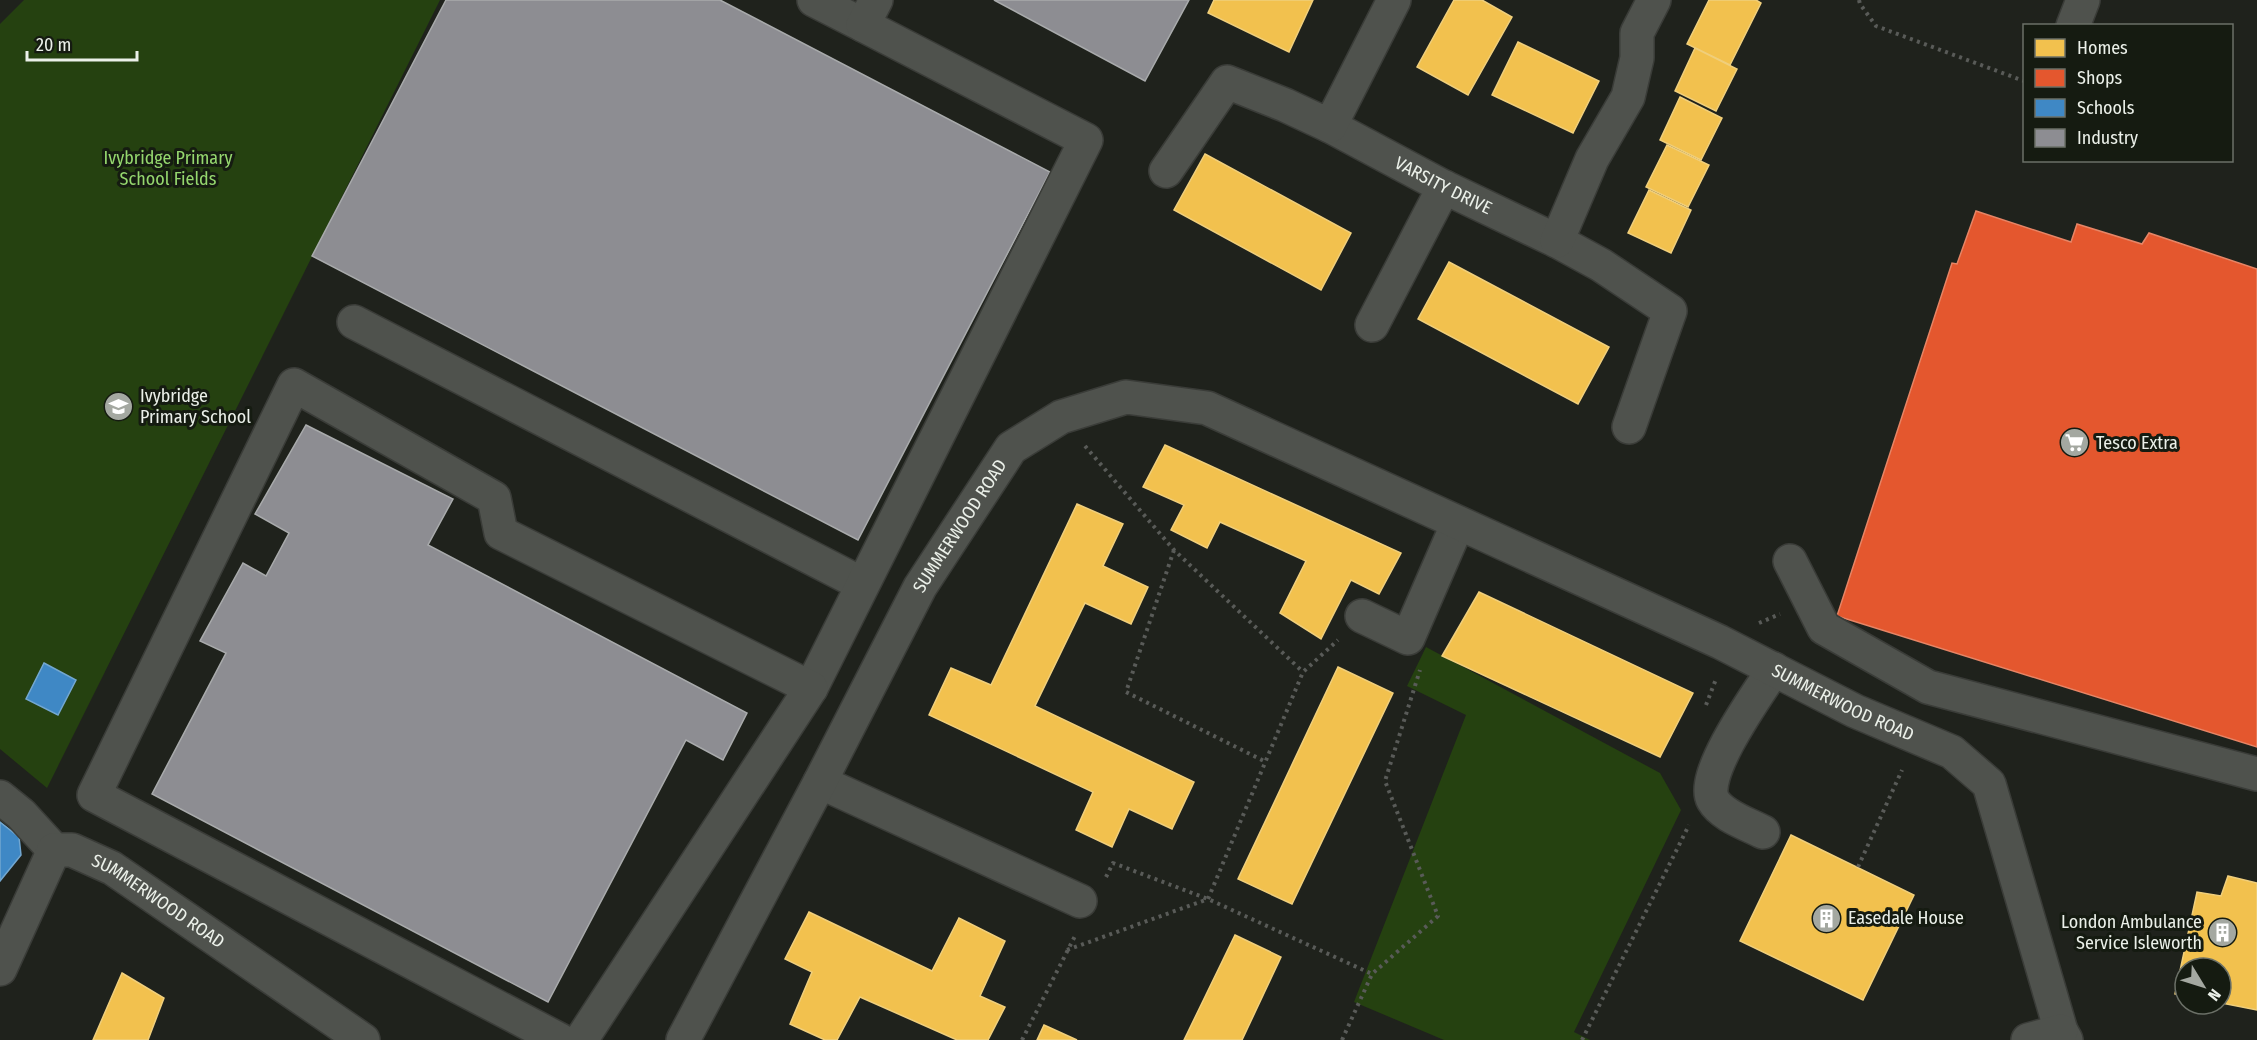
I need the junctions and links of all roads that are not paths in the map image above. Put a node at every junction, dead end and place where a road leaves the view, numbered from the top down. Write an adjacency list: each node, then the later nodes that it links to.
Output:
1 (814, 0): 5 (street)
2 (1394, 0): 7 (street)
3 (1654, 0): 10 (street)
4 (2083, 0): 6 (street)
5 (870, 13): 16 (street)
6 (2074, 24)
7 (1330, 126): 8 (street, VARSITY DRIVE); 9 (street, VARSITY DRIVE)
8 (1166, 171)
9 (1444, 187): 10 (street, VARSITY DRIVE); 12 (street)
10 (1557, 241): 13 (street, VARSITY DRIVE)
11 (354, 322): 16 (street)
12 (1372, 325)
13 (1629, 427)
14 (1458, 523): 17 (street); 18 (street, SUMMERWOOD ROAD); 21 (street, SUMMERWOOD ROAD)
15 (1790, 561): 20 (street)
16 (862, 584): 19 (street)
17 (1362, 616)
18 (1774, 669): 23 (street); 27 (street, SUMMERWOOD ROAD)
19 (811, 688): 30 (street); 31 (street)
20 (2257, 774)
21 (820, 782): 25 (street); 28 (street, SUMMERWOOD ROAD)
22 (0, 797): 24 (street)
23 (1763, 831)
24 (54, 850): 26 (street); 29 (street, SUMMERWOOD ROAD)
25 (1086, 904)
26 (0, 969)
27 (2063, 1035): 32 (street, SUMMERWOOD ROAD)
28 (691, 1037)
29 (363, 1040)
30 (560, 1040)
31 (581, 1040)
32 (2028, 1040)

